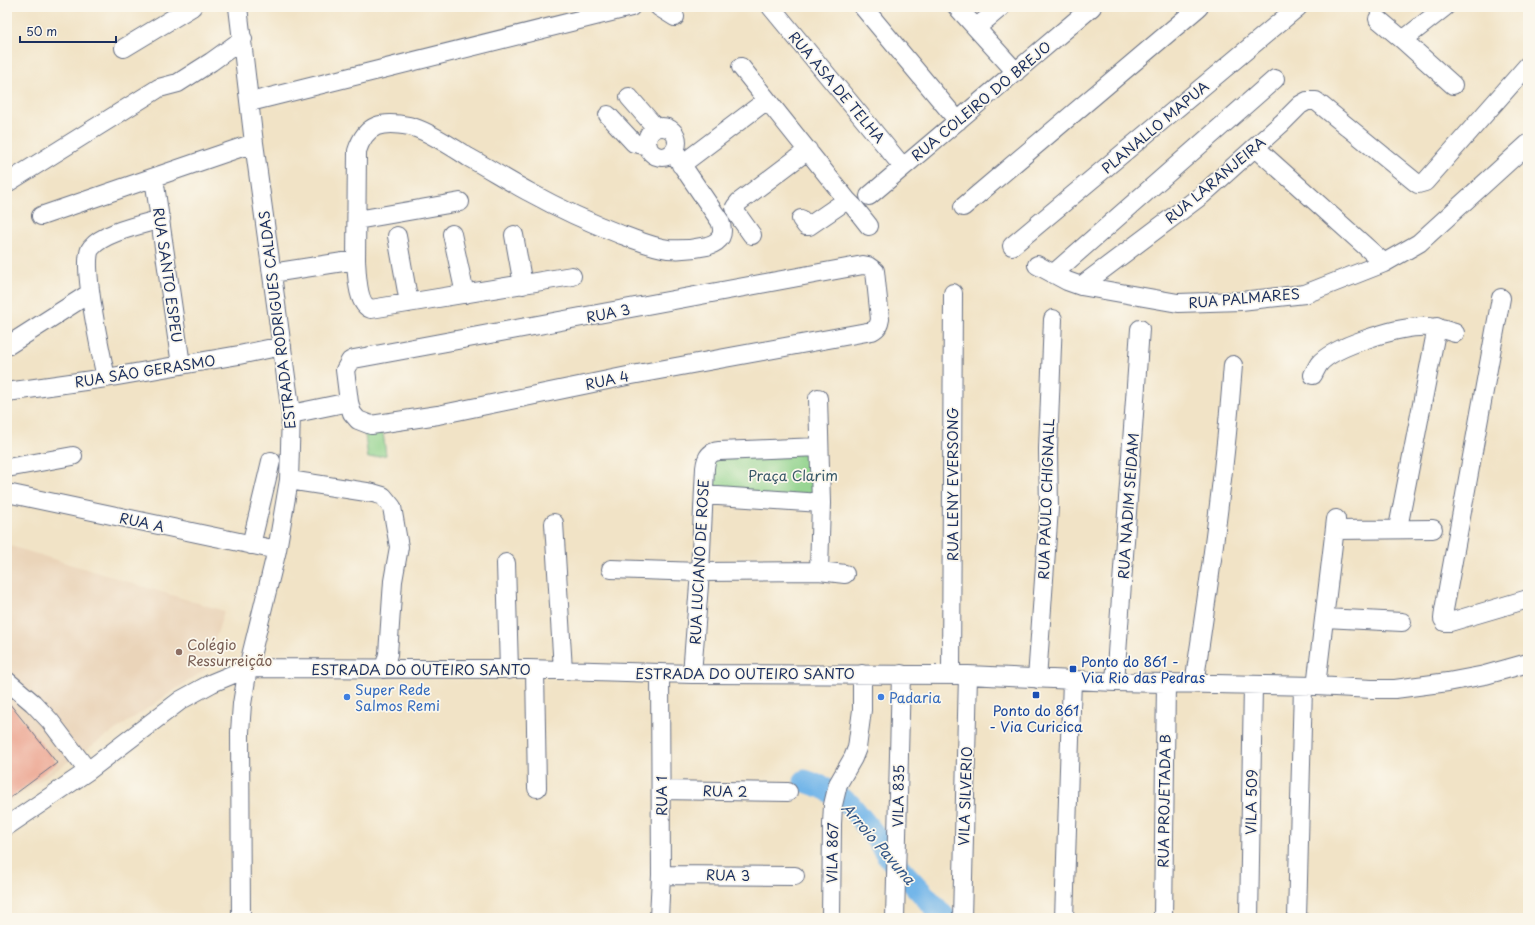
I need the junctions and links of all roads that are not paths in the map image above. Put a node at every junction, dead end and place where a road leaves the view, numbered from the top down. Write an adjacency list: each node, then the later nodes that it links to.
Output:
1 (192, 7): 18 (street)
2 (238, 7): 16 (street, ESTRADA RODRIGUES CALDAS)
3 (631, 7): 26 (street)
4 (659, 7): 13 (street)
5 (771, 7): 36 (street, RUA ASA DE TELHA)
6 (863, 7): 28 (street)
7 (957, 7): 15 (street)
8 (1000, 7): 15 (street)
9 (1092, 7): 21 (street, RUA COLEIRO DO BREJO)
10 (1199, 7): 42 (street)
11 (1298, 7): 52 (street, PLANALLO MAPUA)
12 (1445, 7): 17 (street)
13 (676, 17)
14 (1378, 19): 17 (street)
15 (976, 28): 21 (street)
16 (243, 39): 26 (street, ESTRADA RODRIGUES CALDAS); 37 (street)
17 (1403, 40): 23 (street)
18 (124, 48)
19 (1528, 65): 33 (street, RUA LARANJEIRA)
20 (741, 67): 25 (street)
21 (1016, 72): 28 (street, RUA COLEIRO DO BREJO)
22 (1275, 79): 58 (street)
23 (1453, 85)
24 (629, 97): 29 (street)
25 (767, 100): 34 (street); 35 (street)
26 (250, 102): 30 (street, ESTRADA RODRIGUES CALDAS)
27 (608, 115): 32 (street)
28 (958, 122): 36 (street, RUA COLEIRO DO BREJO)
29 (656, 128): 32 (street); 35 (street)
30 (254, 143): 43 (street); 57 (street, ESTRADA RODRIGUES CALDAS)
31 (1528, 144): 54 (street, RUA PALMARES)
32 (648, 146): 35 (street)
33 (1255, 147): 54 (street); 61 (street, RUA LARANJEIRA)
34 (808, 150): 40 (street); 50 (street)
35 (677, 159): 46 (street)
36 (903, 167): 39 (street, RUA COLEIRO DO BREJO)
37 (7, 184)
38 (155, 185): 44 (street, RUA SANTO ESPEU)
39 (869, 196)
40 (846, 200): 45 (street); 47 (street)
41 (460, 202): 46 (street)
42 (962, 206)
43 (40, 216)
44 (161, 218): 62 (street); 74 (street, RUA SANTO ESPEU)
45 (801, 219)
46 (357, 220): 53 (street)
47 (869, 226)
48 (452, 234): 64 (street)
49 (514, 235): 60 (street)
50 (752, 235)
51 (397, 236): 66 (street)
52 (1012, 246)
53 (356, 260): 57 (street); 66 (street)
54 (1384, 263): 61 (street, RUA PALMARES)
55 (1037, 265): 58 (street, RUA PALMARES)
56 (875, 270): 79 (street, RUA 3); 79 (street, RUA 4)
57 (272, 273): 72 (street, ESTRADA RODRIGUES CALDAS)
58 (1053, 274): 61 (street, RUA PALMARES)
59 (572, 276): 60 (street)
60 (522, 284): 64 (street)
61 (1081, 286)
62 (90, 293): 71 (street); 76 (street)
63 (953, 293): 112 (street, RUA LENY EVERSONG)
64 (465, 294): 66 (street)
65 (1501, 298): 99 (street)
66 (409, 303)
67 (1053, 319): 113 (street, RUA PAULO CHIGNALL)
68 (1437, 328): 70 (street); 75 (street); 90 (street)
69 (1140, 329): 116 (street, RUA NADIM SEIDAM)
70 (1455, 333)
71 (7, 346)
72 (282, 346): 74 (street, RUA SÃO GERASMO); 80 (street, ESTRADA RODRIGUES CALDAS)
73 (1233, 365): 118 (street)
74 (181, 366): 76 (street, RUA SÃO GERASMO)
75 (1313, 375)
76 (106, 378): 77 (street, RUA SÃO GERASMO)
77 (7, 392)
78 (818, 398): 81 (street)
79 (350, 408): 80 (street)
80 (291, 414): 85 (street, ESTRADA RODRIGUES CALDAS)
81 (819, 448): 87 (street, RUA LUCIANO DE ROSE); 88 (street)
82 (73, 456): 84 (street)
83 (271, 461): 92 (street)
84 (7, 468)
85 (289, 480): 93 (street, ESTRADA RODRIGUES CALDAS); 104 (street)
86 (7, 493): 92 (street, RUA A)
87 (704, 495): 88 (street); 97 (street, RUA LUCIANO DE ROSE)
88 (821, 502): 96 (street)
89 (554, 523): 107 (street)
90 (1398, 528): 91 (street); 100 (street)
91 (1434, 529)
92 (251, 545): 93 (street, RUA A)
93 (277, 550): 103 (street, ESTRADA RODRIGUES CALDAS)
94 (506, 563): 105 (street)
95 (611, 569): 97 (street)
96 (819, 571): 97 (street); 98 (street)
97 (700, 572): 109 (street, RUA LUCIANO DE ROSE)
98 (845, 574)
99 (1528, 599)
100 (1325, 618): 101 (street); 120 (street)
101 (1402, 622)
102 (1528, 663): 120 (street, ESTRADA DO OUTEIRO SANTO)
103 (248, 668): 104 (street, ESTRADA DO OUTEIRO SANTO); 121 (street, ESTRADA DO OUTEIRO SANTO); 128 (street, ESTRADA RODRIGUES CALDAS)
104 (384, 669): 105 (street, ESTRADA DO OUTEIRO SANTO)
105 (509, 670): 106 (street, ESTRADA DO OUTEIRO SANTO)
106 (535, 670): 107 (street, ESTRADA DO OUTEIRO SANTO); 122 (street)
107 (563, 670): 108 (street, ESTRADA DO OUTEIRO SANTO)
108 (660, 673): 109 (street, ESTRADA DO OUTEIRO SANTO); 123 (street, RUA 1)
109 (692, 674): 110 (street, ESTRADA DO OUTEIRO SANTO)
110 (862, 674): 111 (street, ESTRADA DO OUTEIRO SANTO); 130 (street, VILA 867)
111 (901, 674): 112 (street, ESTRADA DO OUTEIRO SANTO); 131 (street, VILA 835)
112 (960, 675): 113 (street, ESTRADA DO OUTEIRO SANTO); 132 (street, VILA SILVERIO)
113 (1037, 679): 114 (street, ESTRADA DO OUTEIRO SANTO)
114 (1072, 680): 116 (street, ESTRADA DO OUTEIRO SANTO); 133 (street)
115 (7, 681): 121 (street)
116 (1115, 682): 117 (street, ESTRADA DO OUTEIRO SANTO)
117 (1166, 683): 118 (street, ESTRADA DO OUTEIRO SANTO); 134 (street, RUA PROJETADA B)
118 (1194, 684): 119 (street, ESTRADA DO OUTEIRO SANTO)
119 (1253, 685): 120 (street, ESTRADA DO OUTEIRO SANTO); 135 (street, VILA 509)
120 (1309, 686): 136 (street)
121 (88, 771): 125 (street, ESTRADA DO OUTEIRO SANTO)
122 (537, 788)
123 (661, 790): 124 (street, RUA 2); 126 (street, RUA 1)
124 (788, 792)
125 (7, 826)
126 (661, 875): 127 (street, RUA 3); 129 (street, RUA 1)
127 (795, 876)
128 (241, 918)
129 (659, 918)
130 (831, 918)
131 (894, 918)
132 (962, 918)
133 (1064, 918)
134 (1163, 918)
135 (1249, 918)
136 (1297, 918)

